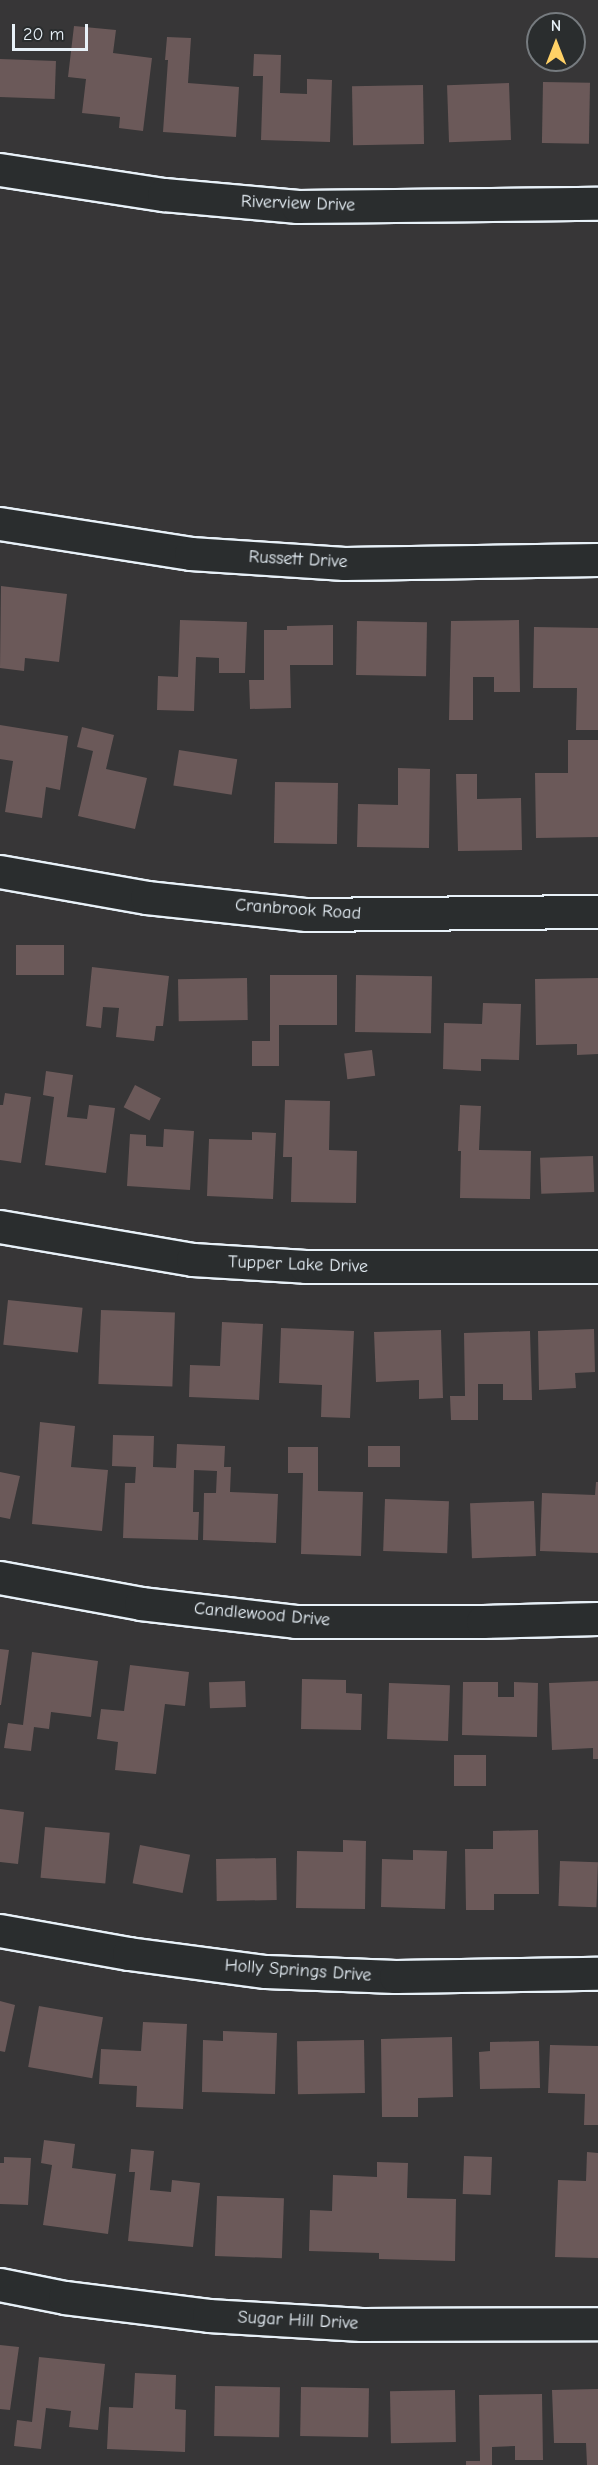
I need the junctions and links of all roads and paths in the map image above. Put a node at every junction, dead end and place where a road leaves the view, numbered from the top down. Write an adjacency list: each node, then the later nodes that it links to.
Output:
1 (0, 170): 2 (street, Riverview Drive)
2 (598, 204)
3 (0, 524): 4 (street, Russett Drive)
4 (598, 560)
5 (0, 872): 6 (street, Cranbrook Road)
6 (598, 912)
7 (0, 1227): 8 (street, Tupper Lake Drive)
8 (598, 1267)
9 (0, 1578): 10 (street, Candlewood Drive)
10 (598, 1619)
11 (0, 1931): 12 (street, Holly Springs Drive)
12 (598, 1974)
13 (0, 2285): 14 (street, Sugar Hill Drive)
14 (598, 2324)

